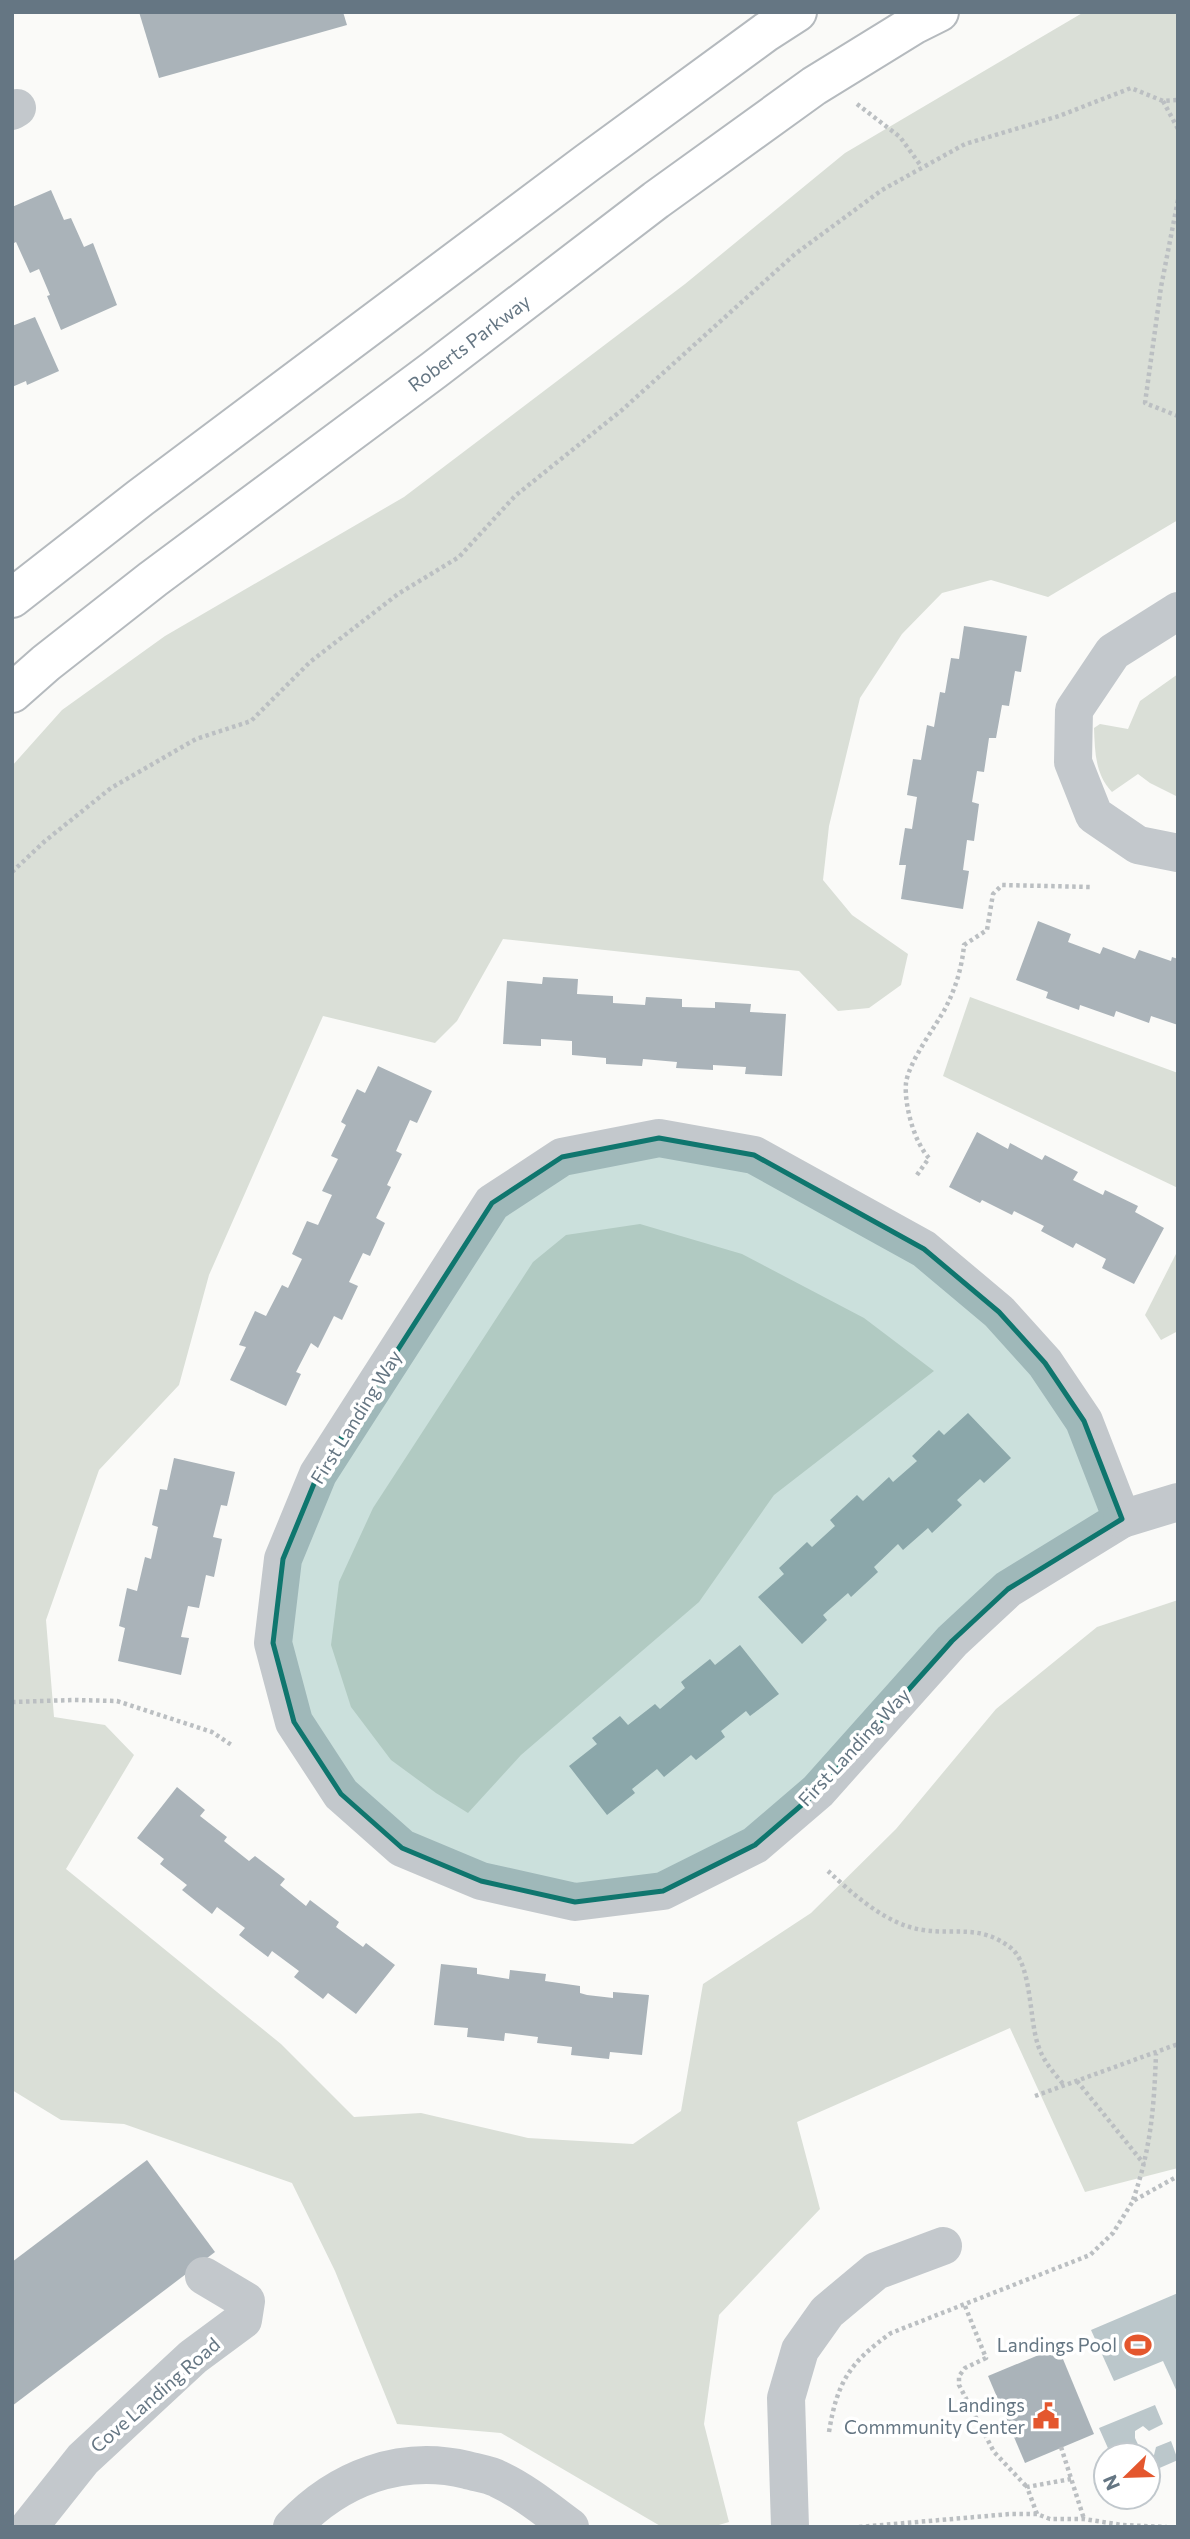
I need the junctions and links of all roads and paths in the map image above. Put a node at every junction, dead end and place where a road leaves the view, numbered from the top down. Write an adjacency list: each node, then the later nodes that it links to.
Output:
1 (797, 12): 10 (main road)
2 (939, 12): 3 (main road, Roberts Parkway)
3 (835, 72): 7 (path); 12 (main road, Roberts Parkway)
4 (1178, 100): 5 (path)
5 (1163, 101): 6 (path); 7 (path)
6 (1178, 129)
7 (921, 166): 14 (path)
8 (1178, 200): 9 (path)
9 (1178, 416)
10 (12, 598)
11 (1178, 611): 13 (street)
12 (12, 693)
13 (1178, 853)
14 (12, 872)
15 (1091, 887): 16 (path)
16 (917, 1175)
17 (1178, 1502): 18 (street, First Landing Way)
18 (1122, 1519): 18 (street, First Landing Way)
19 (12, 1702): 20 (path)
20 (233, 1746)
21 (828, 1871): 25 (path)
22 (1178, 2044): 23 (path)
23 (1156, 2053): 24 (path); 27 (path)
24 (1077, 2081): 25 (path); 27 (path)
25 (1064, 2085): 26 (path)
26 (1035, 2096)
27 (1145, 2165): 29 (path)
28 (1178, 2176): 29 (path)
29 (1133, 2201): 32 (path)
30 (943, 2246): 42 (street)
31 (204, 2276): 39 (street, Cove Landing Road)
32 (965, 2306): 33 (path); 36 (path)
33 (827, 2442)
34 (1061, 2447): 35 (path)
35 (1072, 2479): 36 (path); 38 (path)
36 (1027, 2487): 37 (path)
37 (1037, 2514): 38 (path); 43 (path)
38 (1084, 2519): 44 (path)
39 (29, 2527)
40 (292, 2527): 41 (street)
41 (570, 2527)
42 (790, 2527)
43 (859, 2527)
44 (1167, 2527)

